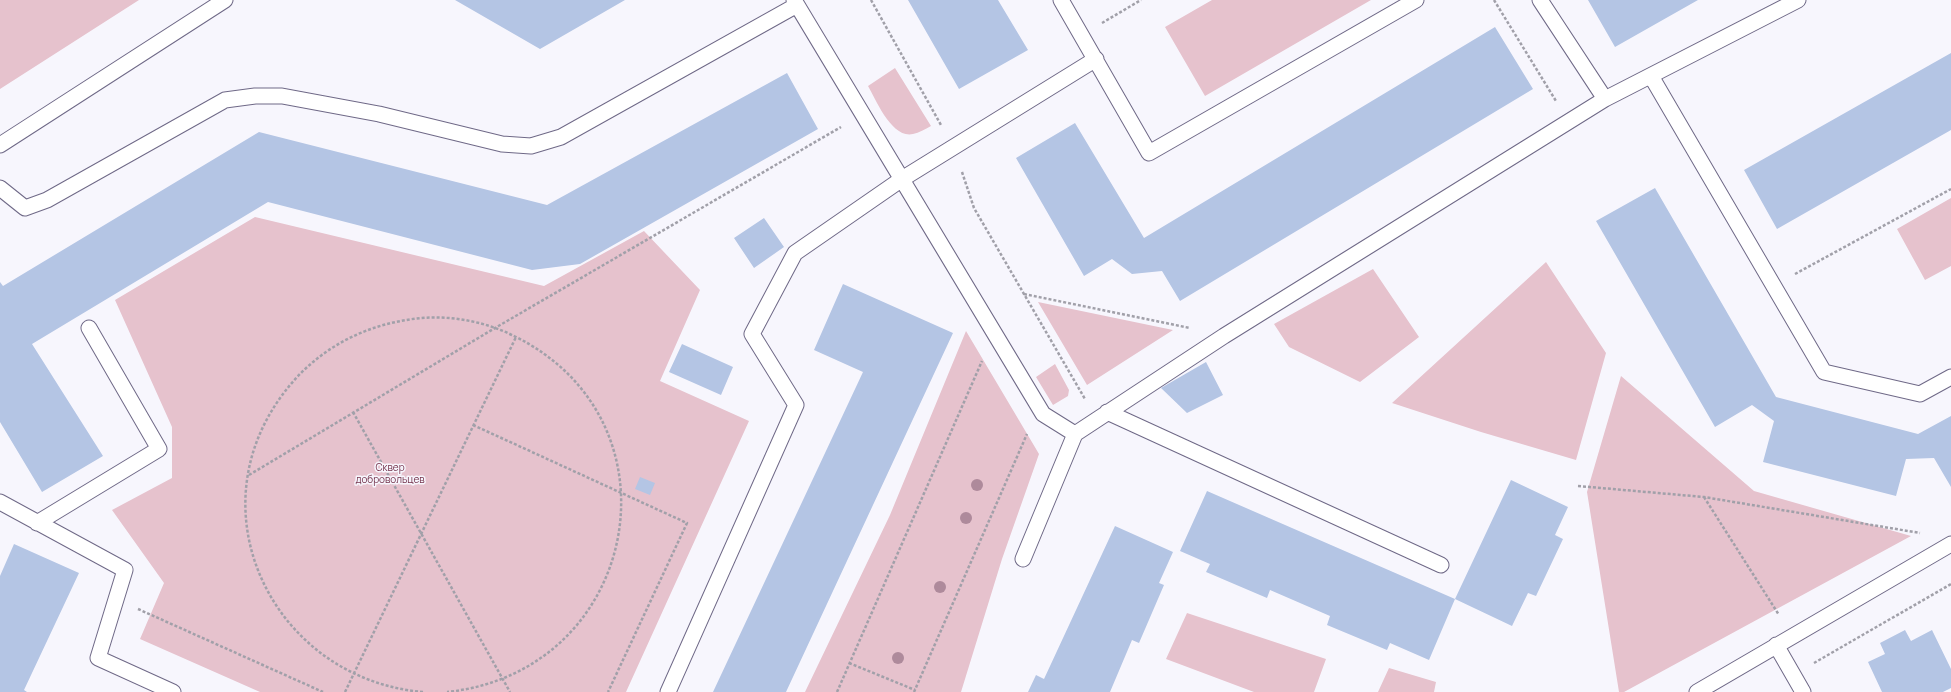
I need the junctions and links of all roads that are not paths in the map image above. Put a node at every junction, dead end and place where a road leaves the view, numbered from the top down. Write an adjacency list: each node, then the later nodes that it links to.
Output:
1 (225, 0): 10 (lane)
2 (1062, 0): 7 (lane)
3 (1416, 0): 7 (lane)
4 (1540, 0): 9 (lane)
5 (1792, 1): 8 (lane)
6 (796, 3): 11 (lane); 12 (lane)
7 (1096, 60): 11 (lane)
8 (1651, 76): 9 (lane); 14 (lane)
9 (1605, 99): 15 (lane)
10 (0, 145)
11 (902, 179): 16 (lane); 24 (lane)
12 (0, 188)
13 (89, 328): 18 (lane)
14 (1951, 377)
15 (1101, 415): 16 (lane); 21 (lane)
16 (1075, 434): 20 (lane)
17 (0, 502): 18 (lane)
18 (37, 523): 23 (lane)
19 (1951, 544): 22 (lane)
20 (1023, 559)
21 (1441, 565)
22 (1776, 645): 25 (lane); 26 (lane)
23 (173, 692)
24 (668, 692)
25 (1697, 692)
26 (1803, 692)

